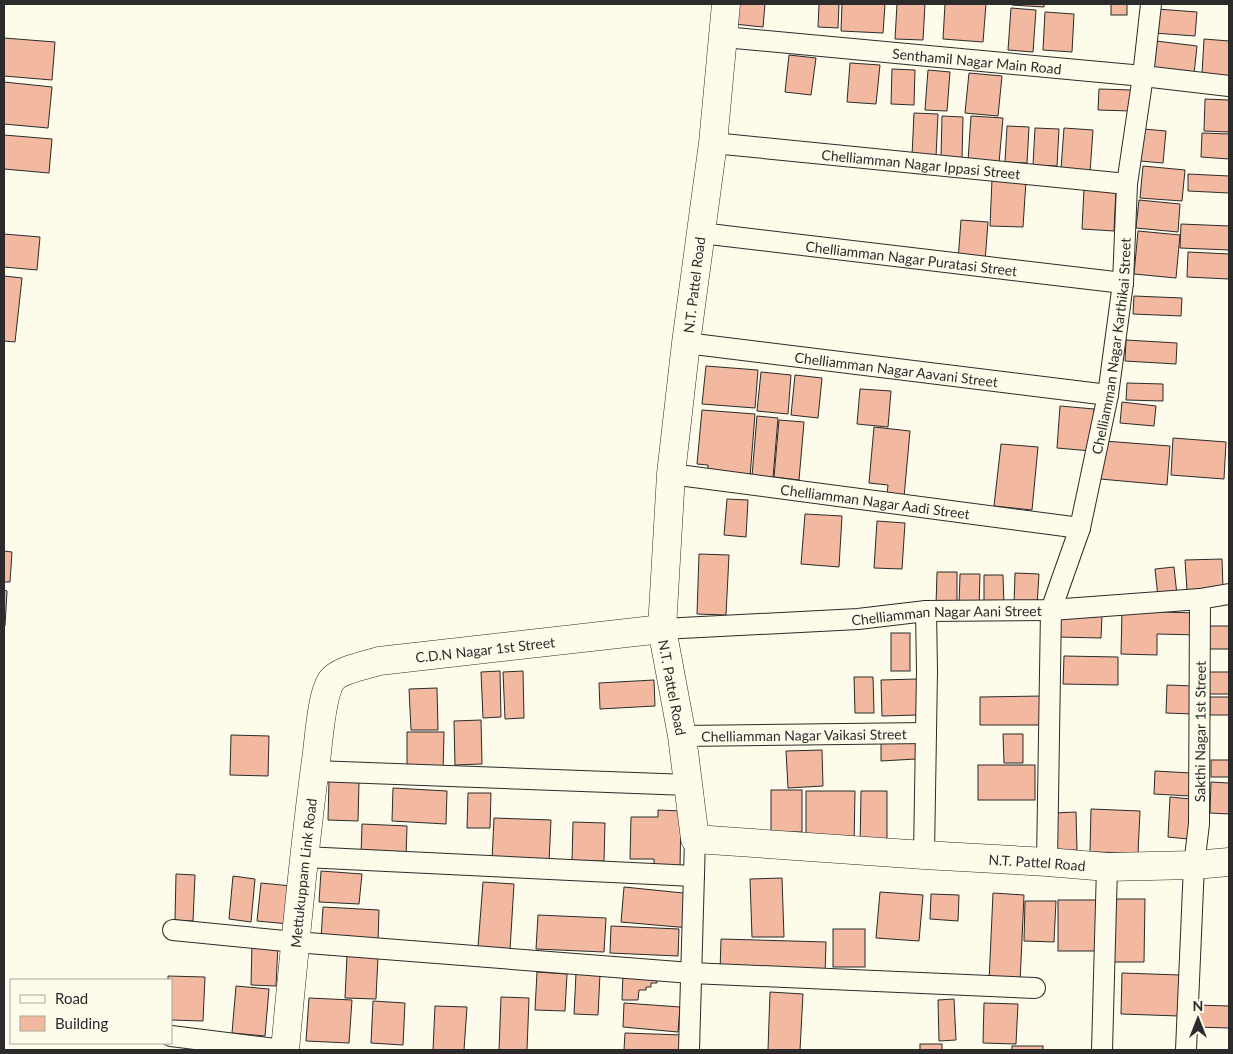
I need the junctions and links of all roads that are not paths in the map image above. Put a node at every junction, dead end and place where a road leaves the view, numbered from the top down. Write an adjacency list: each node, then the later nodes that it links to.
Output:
1 (726, 4): 3 (street, N.T. Pattel Road)
2 (1151, 4): 4 (street, Chelliamman Nagar Karthikai Street)
3 (724, 36): 4 (street, Senthamil Nagar Main Road); 6 (street, N.T. Pattel Road)
4 (1143, 76): 5 (street, Senthamil Nagar Main Road); 7 (street, Chelliamman Nagar Karthikai Street)
5 (1229, 86)
6 (713, 144): 7 (street, Chelliamman Nagar Ippasi Street); 8 (street, N.T. Pattel Road)
7 (1127, 184): 9 (street, Chelliamman Nagar Karthikai Street)
8 (701, 233): 9 (street, Chelliamman Nagar Puratasi Street); 10 (street, N.T. Pattel Road)
9 (1123, 283): 11 (street, Chelliamman Nagar Karthikai Street)
10 (686, 343): 11 (street, Chelliamman Nagar Aavani Street); 12 (street, N.T. Pattel Road)
11 (1108, 395): 13 (street, Chelliamman Nagar Karthikai Street)
12 (671, 474): 13 (street, Chelliamman Nagar Aadi Street); 18 (street, N.T. Pattel Road)
13 (1080, 528): 16 (street, Chelliamman Nagar Karthikai Street)
14 (1229, 594): 15 (street, Chelliamman Nagar Aani Street)
15 (1200, 599): 16 (street, Chelliamman Nagar Aani Street); 29 (street, Sakthi Nagar 1st Street)
16 (1052, 610): 17 (street, Chelliamman Nagar Aani Street); 27 (street, Chelliamman Nagar Karthikai Street)
17 (926, 611): 18 (street, Chelliamman Nagar Aani Street); 20 (street)
18 (662, 629): 19 (street, C.D.N Nagar 1st Street); 21 (street, N.T. Pattel Road)
19 (325, 697): 22 (street, Mettukuppam Link Road)
20 (926, 733): 21 (street, Chelliamman Nagar Vaikasi Street); 25 (street)
21 (682, 736): 23 (street, N.T. Pattel Road)
22 (315, 771): 23 (street); 26 (street, Mettukuppam Link Road)
23 (688, 785): 24 (street, N.T. Pattel Road)
24 (695, 839): 25 (street, N.T. Pattel Road); 31 (street)
25 (924, 855): 27 (street, N.T. Pattel Road)
26 (304, 857): 31 (street); 33 (street, Mettukuppam Link Road)
27 (1047, 862): 30 (street, N.T. Pattel Road)
28 (1229, 862): 29 (street, N.T. Pattel Road)
29 (1194, 865): 30 (street, N.T. Pattel Road); 40 (street, Sakthi Nagar 1st Street)
30 (1107, 867): 39 (street)
31 (694, 876): 34 (street)
32 (173, 930): 33 (street)
33 (294, 942): 34 (street); 37 (street, Mettukuppam Link Road)
34 (691, 973): 35 (street); 38 (street)
35 (1035, 988)
36 (172, 1036): 37 (street)
37 (285, 1050)
38 (689, 1050)
39 (1102, 1050)
40 (1186, 1050)

